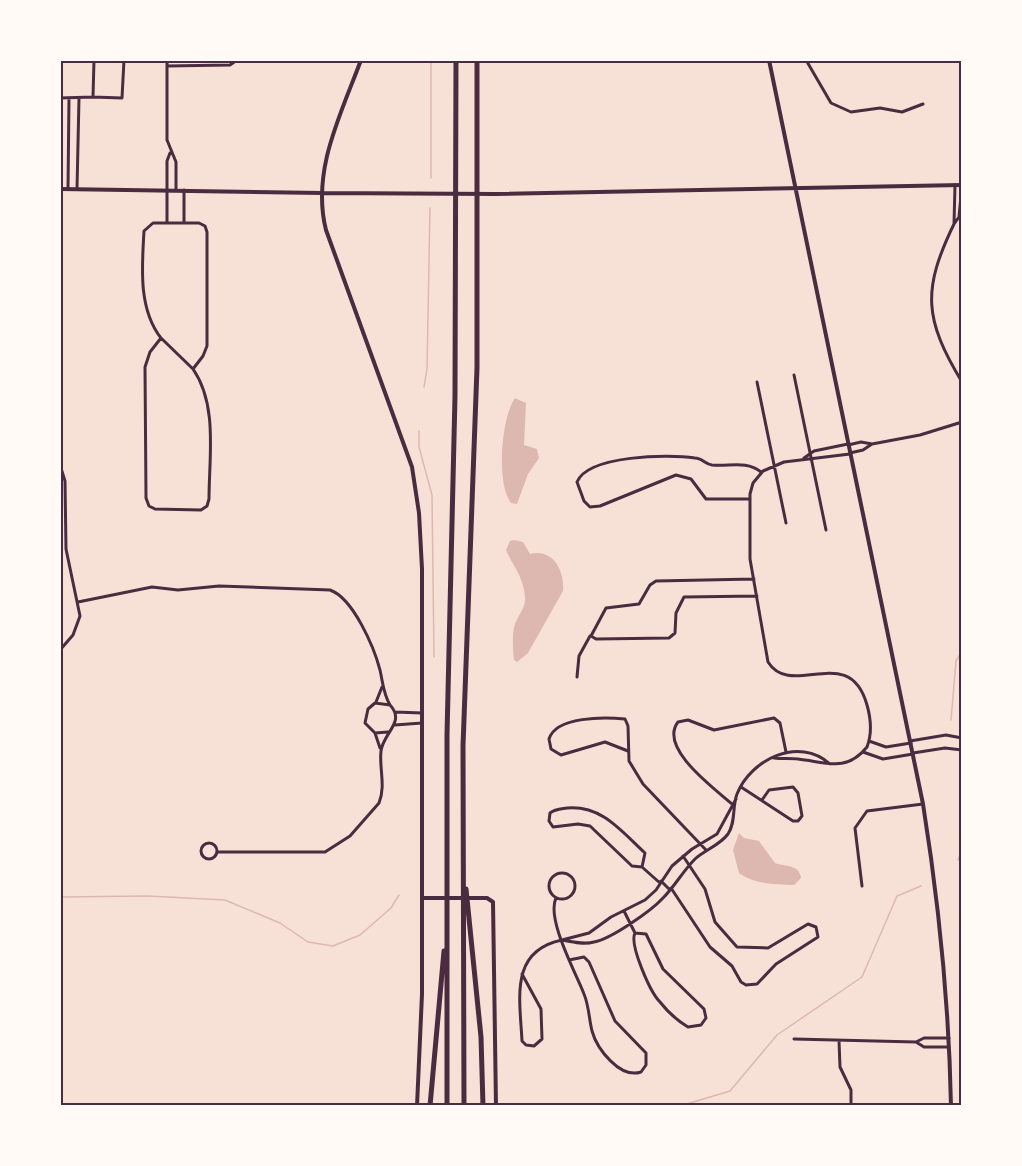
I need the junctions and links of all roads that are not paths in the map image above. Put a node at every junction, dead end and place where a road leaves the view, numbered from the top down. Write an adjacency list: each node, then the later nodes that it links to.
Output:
1 (94, 60): 11 (street)
2 (124, 60): 11 (street)
3 (167, 60): 10 (street)
4 (237, 60): 10 (street)
5 (361, 60): 26 (street)
6 (456, 60): 93 (highway)
7 (477, 60): 83 (highway)
8 (769, 60): 22 (street)
9 (806, 60): 15 (street)
10 (167, 66): 16 (street)
11 (93, 97): 14 (street)
12 (60, 98): 13 (street)
13 (69, 98): 14 (street); 20 (street)
14 (79, 98): 21 (street)
15 (923, 104)
16 (170, 152): 23 (street); 24 (street)
17 (955, 185): 18 (street); 22 (street); 29 (street)
18 (962, 185): 29 (street)
19 (60, 189): 20 (street)
20 (68, 189): 21 (street)
21 (77, 189): 23 (street)
22 (796, 189): 26 (street); 36 (street)
23 (167, 190): 24 (street); 27 (street)
24 (176, 190): 25 (street)
25 (184, 190): 26 (street); 28 (street)
26 (322, 193): 58 (street)
27 (167, 223): 28 (street); 30 (street)
28 (184, 223): 31 (street)
29 (954, 224): 34 (street)
30 (161, 338): 31 (street); 31 (street)
31 (193, 369)
32 (794, 375): 38 (street)
33 (757, 382): 43 (street)
34 (962, 382)
35 (962, 422): 37 (street)
36 (848, 444): 37 (street); 38 (street); 39 (street)
37 (872, 444): 39 (street)
38 (810, 453): 40 (street); 41 (street)
39 (850, 453): 41 (street); 65 (street)
40 (804, 458): 41 (street); 43 (street)
41 (811, 460): 47 (street)
42 (60, 465): 50 (street)
43 (774, 465): 44 (street); 46 (street)
44 (761, 472): 45 (street); 45 (street)
45 (750, 499): 48 (street)
46 (786, 523)
47 (826, 530)
48 (754, 579): 49 (street); 51 (street)
49 (758, 596): 51 (street); 64 (street)
50 (78, 602): 52 (street); 54 (street)
51 (591, 635): 53 (street)
52 (60, 650)
53 (577, 677)
54 (382, 687): 55 (street); 56 (street)
55 (375, 703): 56 (street); 62 (street)
56 (390, 705): 57 (street)
57 (395, 712): 58 (street); 60 (street)
58 (422, 713): 59 (street)
59 (422, 723): 60 (street); 89 (street)
60 (395, 725): 61 (street)
61 (388, 732): 62 (street); 66 (street)
62 (375, 733): 66 (street)
63 (962, 738): 65 (street)
64 (869, 741): 65 (street); 70 (street)
65 (911, 742): 71 (street)
66 (381, 750): 81 (street)
67 (962, 750): 71 (street)
68 (628, 751): 68 (street); 79 (street)
69 (786, 752): 72 (street); 73 (street); 77 (street)
70 (863, 752): 71 (street); 73 (street)
71 (913, 754): 78 (street)
72 (774, 758): 73 (street); 74 (street)
73 (830, 764)
74 (741, 787): 75 (street); 76 (street)
75 (736, 799): 77 (street); 80 (street)
76 (762, 800): 76 (street)
77 (732, 804): 79 (street)
78 (923, 804): 87 (street); 98 (street)
79 (702, 843): 80 (street); 82 (street)
80 (706, 850): 84 (street)
81 (217, 852): 81 (street)
82 (683, 856): 84 (street); 86 (street)
83 (463, 859): 106 (highway); 107 (highway)
84 (690, 865): 88 (street); 88 (street)
85 (642, 867): 85 (street); 86 (street)
86 (660, 882): 88 (street); 91 (street)
87 (862, 886)
88 (671, 889): 92 (street)
89 (422, 898): 103 (street); 108 (street)
90 (556, 898): 90 (street); 95 (street)
91 (624, 911): 92 (street); 95 (street)
92 (629, 922): 94 (street); 95 (street)
93 (447, 923): 104 (highway); 105 (highway)
94 (635, 933): 94 (street)
95 (562, 940): 96 (street); 97 (street)
96 (569, 960): 96 (street)
97 (522, 974): 97 (street)
98 (949, 1038): 101 (street); 102 (street)
99 (794, 1039): 100 (street)
100 (839, 1040): 101 (street); 109 (street)
101 (916, 1042): 102 (street)
102 (949, 1047): 110 (street)
103 (417, 1106)
104 (430, 1106)
105 (447, 1106)
106 (464, 1106)
107 (483, 1106)
108 (496, 1106)
109 (851, 1106)
110 (951, 1106)

